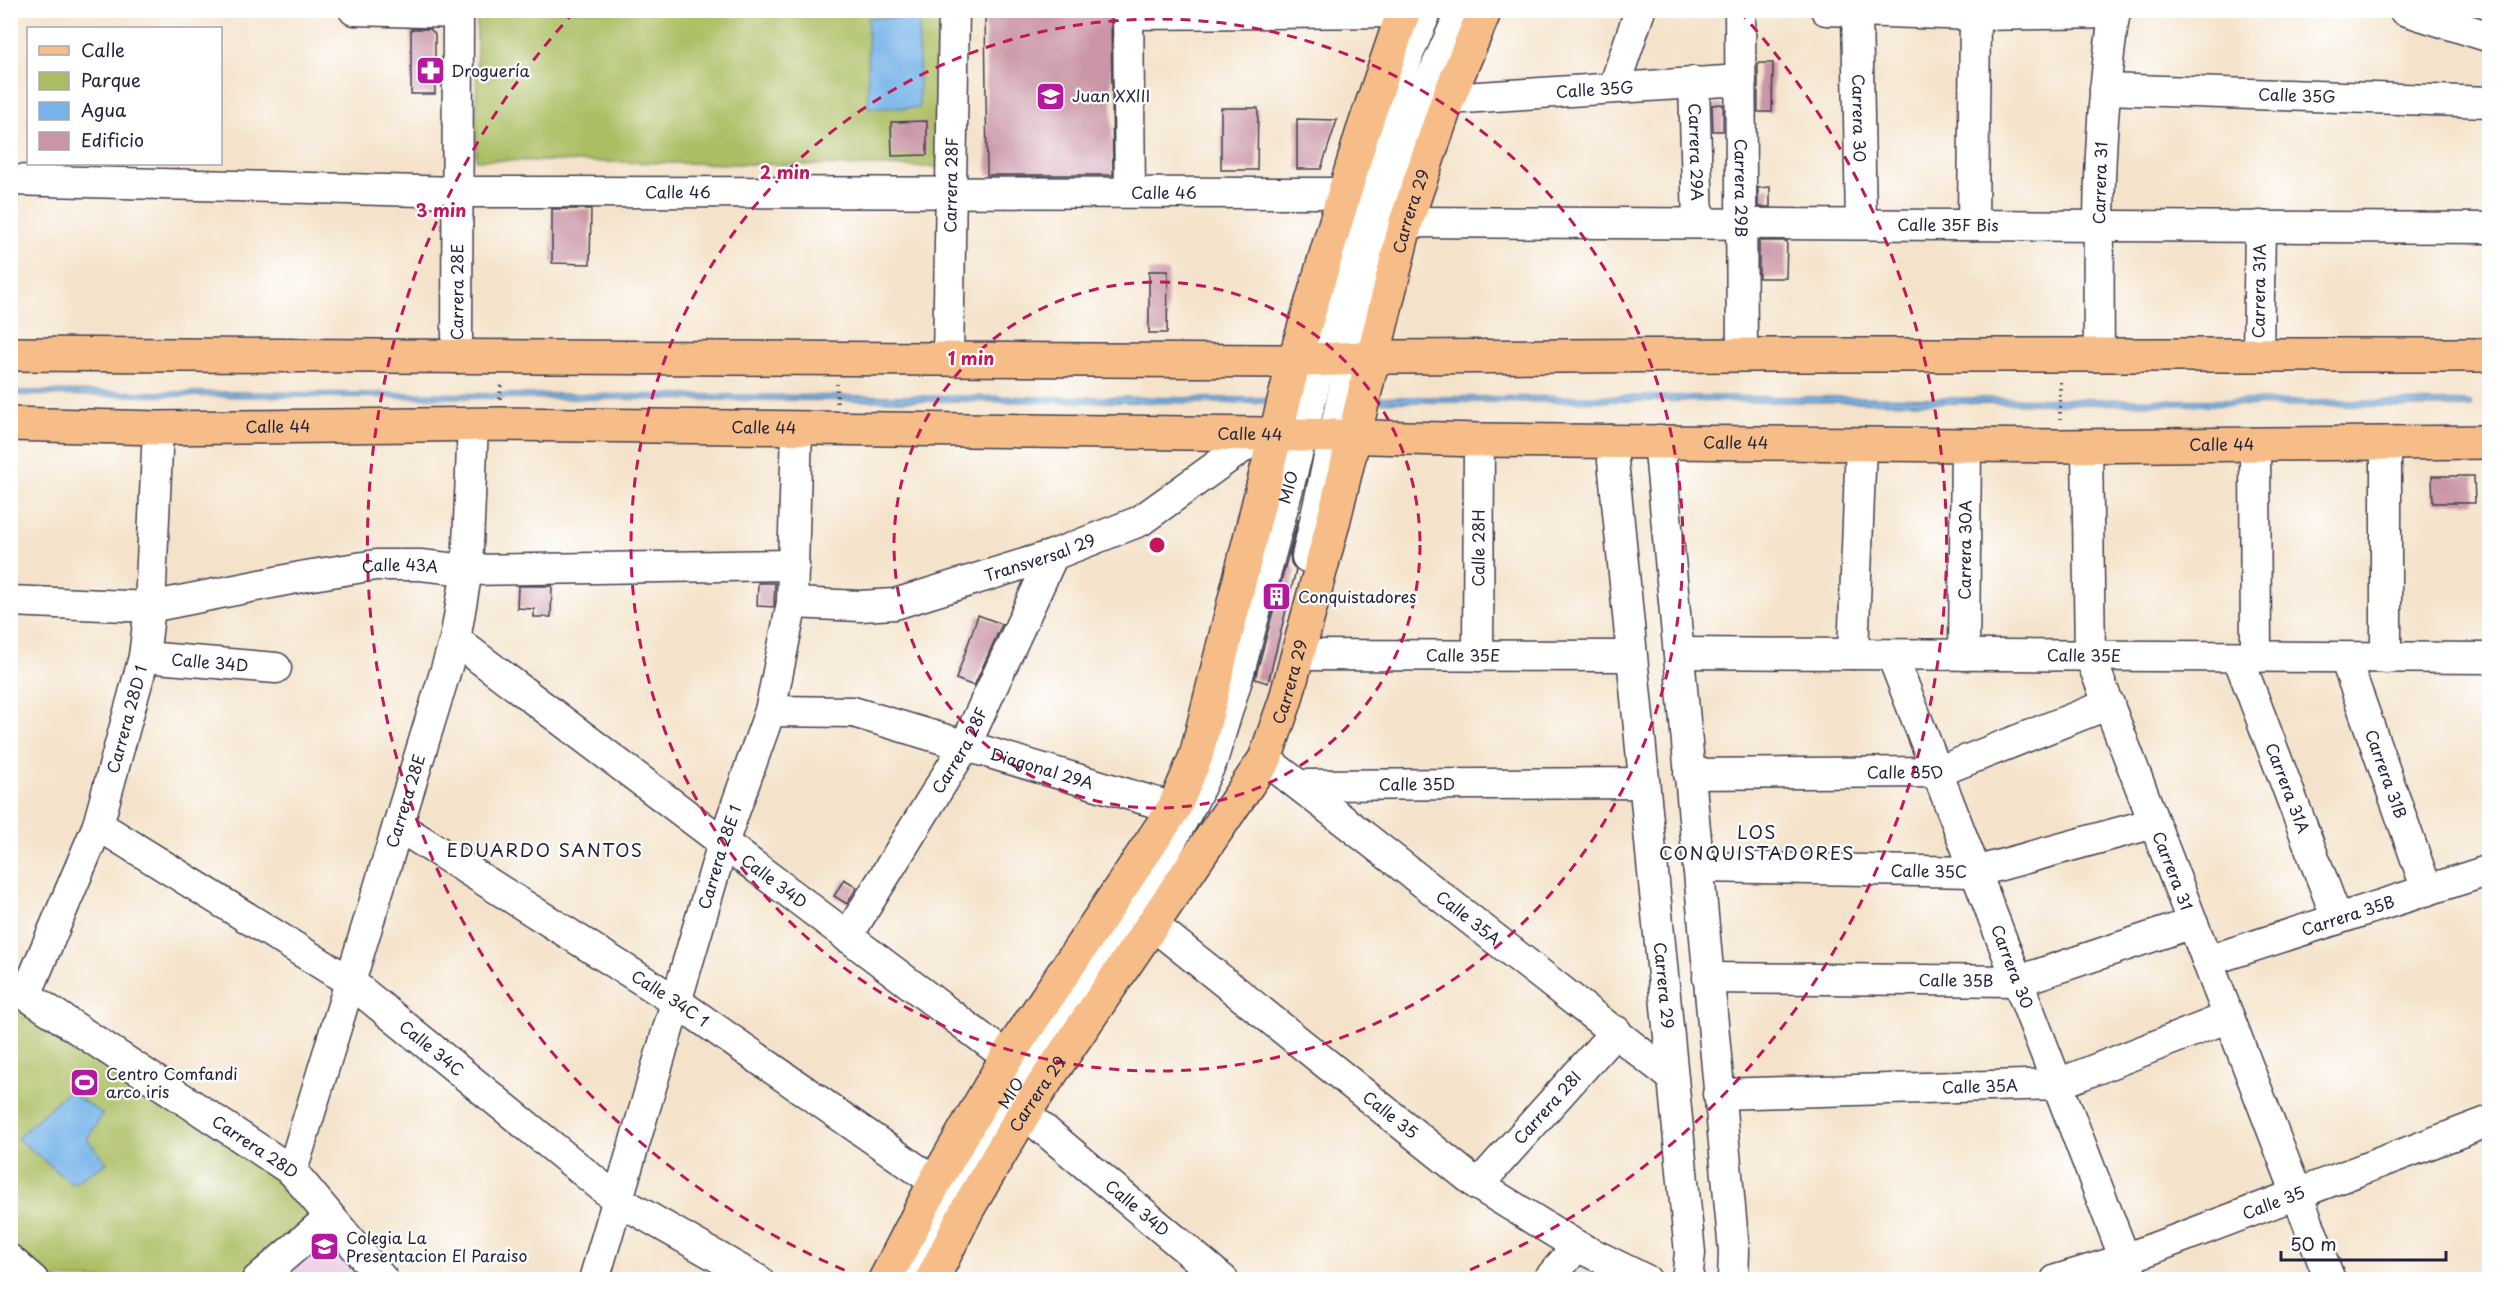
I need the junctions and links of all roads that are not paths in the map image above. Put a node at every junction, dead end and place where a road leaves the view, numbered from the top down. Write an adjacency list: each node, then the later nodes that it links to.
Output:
1 (354, 10): 9 (street)
2 (954, 10): 25 (street, Carrera 28F)
3 (1462, 10): 42 (street)
4 (1485, 10): 20 (main road, Carrera 29)
5 (1640, 10): 18 (street)
6 (1826, 10): 11 (street)
7 (2404, 10): 15 (street)
8 (1412, 11): 10 (street); 26 (main road, Carrera 29); 42 (street)
9 (458, 12): 24 (street, Carrera 28E)
10 (1128, 12): 23 (street)
11 (1857, 12): 13 (street); 30 (street, Carrera 30)
12 (2115, 12): 13 (street); 19 (street, Carrera 31)
13 (1975, 15): 31 (street)
14 (1740, 16): 16 (street, Carrera 29B); 17 (street, Carrera 29B)
15 (2490, 37)
16 (1741, 80): 17 (street, Calle 35G); 29 (street, Carrera 29B)
17 (1698, 81): 18 (street, Calle 35G); 28 (street, Carrera 29A)
18 (1614, 87): 20 (street, Calle 35G)
19 (2105, 89): 21 (street, Calle 35G); 32 (street, Carrera 31)
20 (1448, 99): 27 (main road, Carrera 29)
21 (2490, 102)
22 (10, 180): 24 (street, Calle 46)
23 (1130, 191): 25 (street, Calle 46); 26 (street, Calle 46)
24 (457, 192): 25 (street, Calle 46); 40 (street, Carrera 28E)
25 (951, 192): 41 (street, Carrera 28F)
26 (1343, 193): 42 (main road, Carrera 29)
27 (1406, 222): 28 (street, Calle 35F Bis); 42 (main road, Carrera 29)
28 (1698, 223): 29 (street, Calle 35F Bis)
29 (1741, 224): 30 (street, Calle 35F Bis); 36 (street, Carrera 29B)
30 (1861, 224): 31 (street, Calle 35F Bis)
31 (1974, 225): 32 (street, Calle 35F Bis)
32 (2098, 225): 33 (street, Calle 35F Bis); 37 (street, Carrera 31)
33 (2260, 226): 34 (street, Calle 35F Bis); 38 (street, Carrera 31A)
34 (2490, 228)
35 (10, 354): 40 (main road)
36 (1742, 355): 37 (main road); 42 (main road)
37 (2099, 355): 38 (main road)
38 (2258, 355): 39 (main road)
39 (2490, 355)
40 (457, 358): 41 (main road)
41 (948, 359): 42 (main road)
42 (1333, 364): 47 (main road, Carrera 29); 47 (main road, Carrera 29)
43 (10, 424): 45 (main road, Calle 44)
44 (473, 424): 45 (main road, Calle 44); 46 (main road, Calle 44); 61 (street, Carrera 28E)
45 (158, 428): 64 (street, Carrera 28D 1)
46 (797, 428): 47 (main road, Calle 44); 60 (street, Carrera 28E 1)
47 (1311, 433): 48 (main road, Calle 44); 59 (street, Transversal 29); 68 (main road, Carrera 29); 88 (main road, Carrera 29); 98 (street, MIO); 98 (street, MIO)
48 (1479, 440): 49 (main road, Calle 44); 71 (street, Calle 28H)
49 (1611, 440): 50 (main road, Calle 44); 58 (street, Carrera 29)
50 (1659, 440): 52 (main road, Calle 44); 57 (street)
51 (2490, 442): 55 (main road, Calle 44)
52 (1861, 443): 53 (main road, Calle 44); 67 (street)
53 (1966, 444): 56 (main road, Calle 44); 70 (street, Carrera 30A)
54 (2255, 444): 55 (main road, Calle 44); 56 (main road, Calle 44); 75 (street, Carrera 31A)
55 (2386, 444): 77 (street)
56 (2088, 446): 73 (street, Carrera 31)
57 (1664, 489): 58 (street); 66 (street)
58 (1616, 490): 72 (street, Carrera 29)
59 (1053, 555): 63 (street, Transversal 29); 82 (street, Carrera 28F)
60 (794, 565): 61 (street, Calle 43A); 63 (street, Carrera 28E 1)
61 (467, 570): 64 (street, Calle 43A); 65 (street, Carrera 28E)
62 (10, 601): 64 (street, Calle 43A)
63 (792, 603): 81 (street, Carrera 28E 1)
64 (150, 607): 74 (street, Carrera 28D 1)
65 (454, 640): 91 (street, Carrera 28E); 92 (street, Calle 34D)
66 (1678, 653): 67 (street, Calle 35E); 85 (street)
67 (1854, 654): 69 (street, Calle 35E)
68 (1296, 655): 71 (street, Calle 35E); 83 (main road, Carrera 29)
69 (1892, 655): 70 (street, Calle 35E); 84 (street, Carrera 30)
70 (1964, 655): 73 (street, Calle 35E)
71 (1478, 656): 72 (street, Calle 35E)
72 (1630, 656): 86 (street, Carrera 29)
73 (2090, 656): 75 (street, Calle 35E); 80 (street, Carrera 31)
74 (144, 657): 79 (street, Calle 34D); 90 (street, Carrera 28D 1)
75 (2247, 657): 76 (street, Calle 35E); 97 (street, Carrera 31A)
76 (2345, 658): 77 (street, Calle 35E); 96 (street, Carrera 31B)
77 (2386, 658): 78 (street, Calle 35E)
78 (2490, 658)
79 (276, 668)
80 (2109, 704): 84 (street, Calle 35D); 89 (street, Carrera 31)
81 (770, 711): 82 (street, Diagonal 29A); 92 (street, Carrera 28E 1)
82 (966, 744): 88 (street, Diagonal 29A); 100 (street, Carrera 28F)
83 (1265, 759): 87 (street, Calle 35A); 98 (main road, Carrera 29)
84 (1937, 772): 85 (street, Calle 35D); 95 (street, Carrera 30)
85 (1689, 774): 93 (street)
86 (1643, 783): 87 (street, Calle 35D); 110 (street, Carrera 29)
87 (1299, 786): 108 (street, Calle 35A)
88 (1174, 808): 109 (main road, Carrera 29)
89 (2154, 823): 95 (street, Calle 35C); 99 (street, Carrera 31)
90 (98, 825): 103 (street, Calle 34C); 105 (street, Carrera 28D 1)
91 (398, 826): 103 (street, Carrera 28E); 106 (street, Calle 34C 1)
92 (723, 843): 100 (street, Calle 34D); 106 (street, Carrera 28E 1)
93 (1698, 867): 95 (street, Calle 35C); 102 (street)
94 (2490, 870): 96 (street, Carrera 35B)
95 (1975, 872): 104 (street, Carrera 30)
96 (2427, 890): 97 (street, Carrera 35B)
97 (2337, 919): 101 (street, Carrera 35B)
98 (1141, 920): 113 (main road, Carrera 29); 117 (street, Calle 35); 132 (street, MIO)
99 (2193, 923): 101 (street, Carrera 31); 104 (street, Calle 35B)
100 (847, 936): 109 (street, Calle 34D)
101 (2207, 961): 107 (street, Carrera 31)
102 (1708, 978): 104 (street, Calle 35B); 112 (street)
103 (349, 981): 115 (street, Carrera 28E); 119 (street, Calle 34C)
104 (2018, 981): 111 (street, Carrera 30)
105 (18, 992): 115 (street, Carrera 28D)
106 (677, 1002): 116 (street, Calle 34C 1); 119 (street, Carrera 28E 1)
107 (2229, 1017): 111 (street, Calle 35A); 118 (street, Carrera 31)
108 (1616, 1030): 110 (street, Calle 35A); 117 (street, Carrera 28I)
109 (1007, 1057): 116 (main road, Carrera 29)
110 (1672, 1077): 124 (street, Carrera 29)
111 (2058, 1084): 112 (street, Calle 35A); 125 (street, Carrera 30)
112 (1718, 1094): 123 (street)
113 (1024, 1113): 133 (main road, Carrera 29); 134 (street, Calle 34D)
114 (2489, 1124): 118 (street, Calle 35)
115 (292, 1171): 120 (street, Carrera 28D)
116 (935, 1182): 131 (main road, Carrera 29)
117 (1478, 1185): 121 (street, Calle 35)
118 (2297, 1193): 125 (street, Calle 35); 138 (street, Carrera 31)
119 (618, 1200): 129 (street, Carrera 28E 1); 130 (street, Calle 34C)
120 (330, 1217): 127 (street); 128 (street, Carrera 28D)
121 (1576, 1245): 135 (street); 136 (street, Calle 35)
122 (10, 1260): 126 (street)
123 (1733, 1265): 124 (street)
124 (1689, 1266)
125 (2129, 1269): 137 (street, Calle 35)
126 (33, 1280)
127 (257, 1280)
128 (383, 1280)
129 (594, 1280)
130 (758, 1280)
131 (885, 1280)
132 (909, 1280)
133 (932, 1280)
134 (1223, 1280)
135 (1548, 1280)
136 (1646, 1280)
137 (2056, 1280)
138 (2330, 1280)

